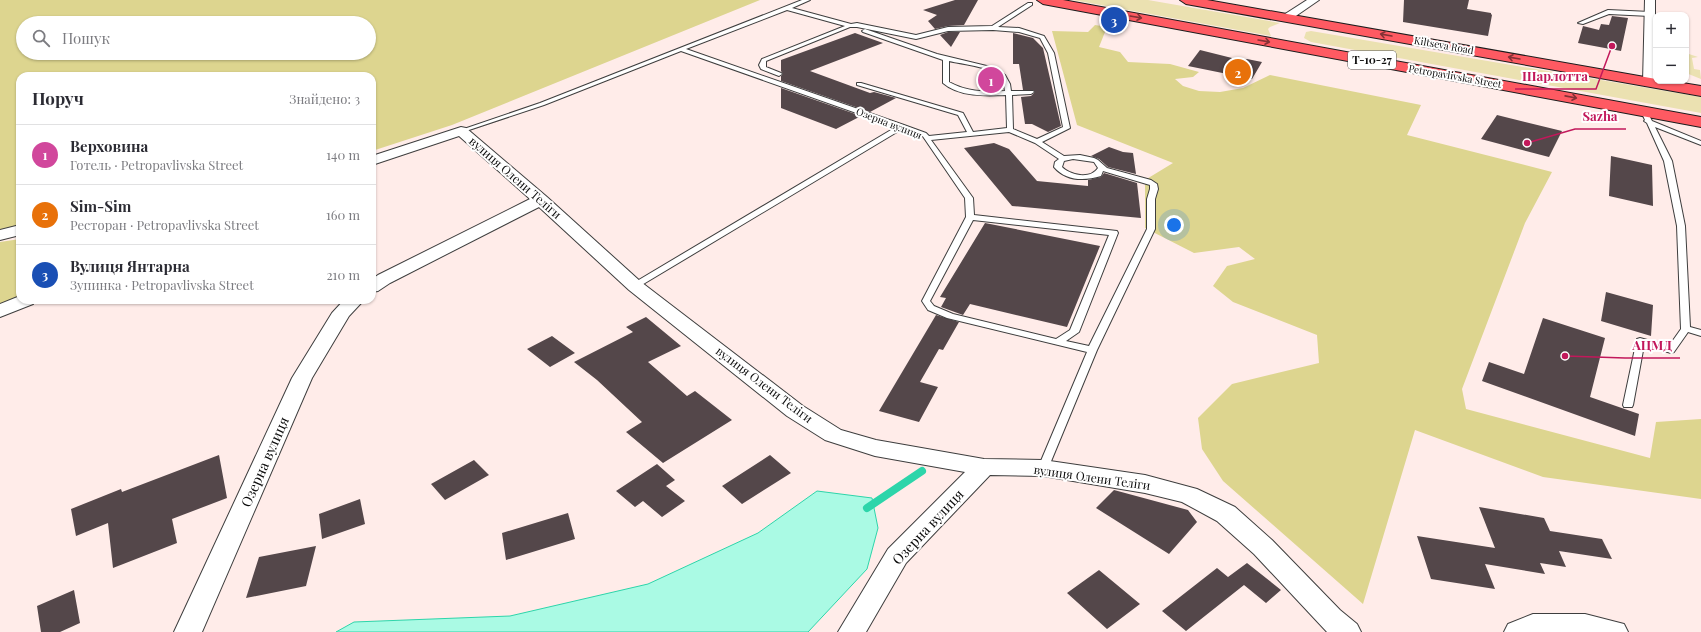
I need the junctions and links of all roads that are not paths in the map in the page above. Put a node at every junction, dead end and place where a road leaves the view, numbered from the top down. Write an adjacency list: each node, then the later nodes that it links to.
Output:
1 (807, 0): 6 (lane)
2 (1186, 0): 10 (highway, Kiltseva Road / Т-10-27)
3 (1314, 0): 10 (street)
4 (1650, 0): 7 (street)
5 (1036, 2): 11 (lane); 13 (highway, Petropavlivska Street / Т-10-27, one-way to 13)
6 (786, 8): 9 (lane); 12 (lane)
7 (1650, 14): 8 (lane); 16 (street)
8 (1581, 23)
9 (849, 26): 11 (lane); 14 (lane); 15 (lane)
10 (1285, 27): 13 (highway); 16 (highway, Kiltseva Road / Т-10-27, one-way to 10)
11 (993, 28): 28 (lane)
12 (681, 49): 23 (lane, Озерна вулиця); 25 (lane)
13 (1347, 56): 21 (highway, Petropavlivska Street / Т-10-27, one-way to 21)
14 (946, 60): 19 (lane); 19 (lane)
15 (779, 74)
16 (1649, 82): 18 (highway, Kiltseva Road / Т-10-27)
17 (859, 84): 26 (lane)
18 (1701, 91)
19 (1008, 92): 20 (lane); 24 (lane)
20 (1031, 92)
21 (1646, 116): 22 (highway, Petropavlivska Street / Т-10-27); 29 (lane); 42 (lane)
22 (1701, 122)
23 (902, 126): 27 (lane, Озерна вулиця); 38 (lane)
24 (1010, 130): 26 (lane); 28 (lane)
25 (461, 131): 31 (street, вулиця Олени Теліги); 33 (street, вулиця Олени Теліги)
26 (971, 134): 27 (lane)
27 (927, 138): 34 (lane, Озерна вулиця)
28 (1037, 142): 30 (lane)
29 (1701, 143)
30 (1064, 159): 32 (lane); 32 (lane)
31 (376, 160)
32 (1102, 168): 45 (lane)
33 (540, 200): 37 (street); 38 (street, вулиця Олени Теліги)
34 (970, 217): 44 (lane); 44 (lane)
35 (16, 231): 36 (street)
36 (0, 235)
37 (376, 284)
38 (635, 286): 47 (street, вулиця Олени Теліги)
39 (17, 304): 41 (street)
40 (351, 304): 49 (street, Озерна вулиця)
41 (0, 311)
42 (1686, 329): 43 (lane); 46 (lane)
43 (1701, 333)
44 (1057, 342): 45 (lane)
45 (1092, 350): 48 (lane)
46 (1628, 405)
47 (984, 467): 48 (street, вулиця Олени Теліги); 50 (street, Озерна вулиця)
48 (1043, 468): 51 (street, вулиця Олени Теліги)
49 (188, 632)
50 (852, 632)
51 (1347, 632)
52 (1518, 632): 53 (street)
53 (1614, 632)

